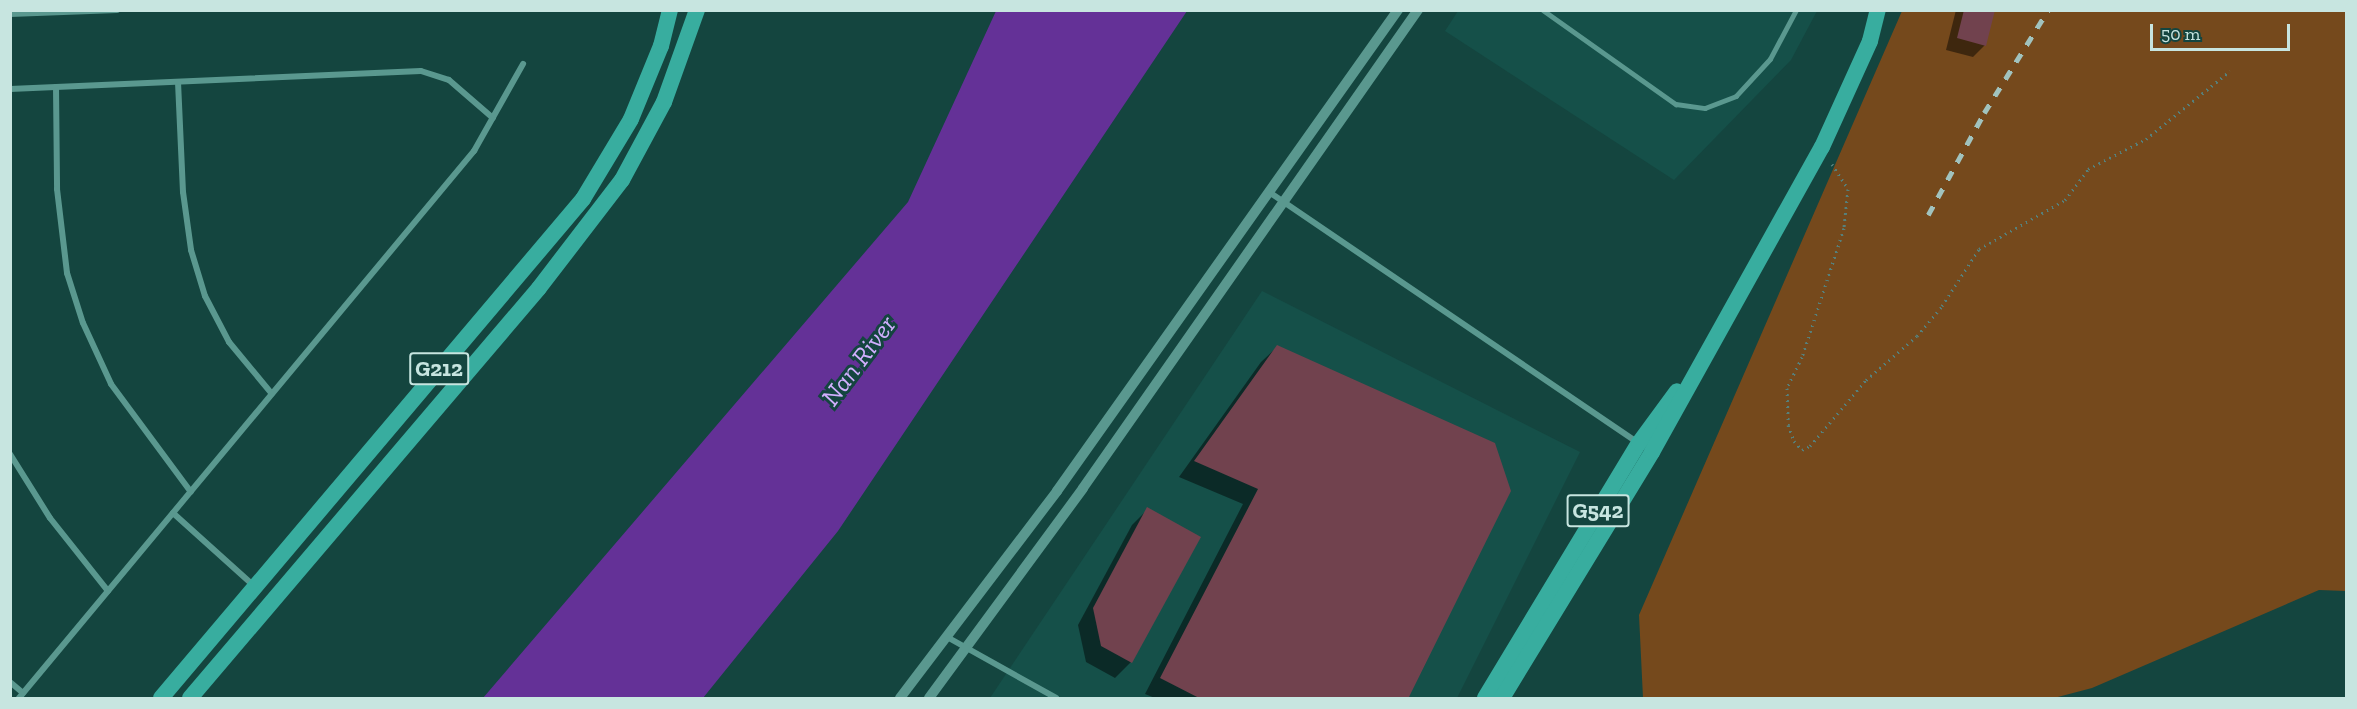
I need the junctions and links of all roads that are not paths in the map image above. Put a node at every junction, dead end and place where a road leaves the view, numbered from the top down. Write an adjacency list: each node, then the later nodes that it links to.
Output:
1 (117, 10): 9 (street)
2 (670, 10): 23 (highway, G212)
3 (697, 10): 30 (highway, G212)
4 (1398, 10): 16 (street)
5 (1418, 10): 17 (street)
6 (1543, 10): 7 (lane)
7 (1796, 10)
8 (1878, 10): 19 (highway, G542)
9 (95, 11): 10 (street)
10 (10, 14)
11 (523, 64): 15 (street)
12 (178, 82): 13 (street); 15 (street); 18 (street)
13 (56, 87): 14 (street); 21 (street)
14 (10, 89)
15 (493, 118): 18 (street)
16 (1269, 192): 17 (street); 25 (street)
17 (1284, 202): 19 (street); 26 (street)
18 (272, 394): 21 (street)
19 (1645, 447): 34 (highway, G542); 35 (highway, G542)
20 (10, 454): 24 (street)
21 (191, 492): 22 (street)
22 (173, 513): 23 (street); 24 (street)
23 (255, 586): 29 (highway, G212)
24 (108, 591): 28 (street)
25 (947, 637): 26 (street); 31 (street)
26 (966, 648): 32 (street); 33 (street)
27 (10, 682): 28 (street)
28 (21, 696)
29 (161, 699)
30 (190, 699)
31 (900, 699)
32 (929, 699)
33 (1056, 699)
34 (1485, 699)
35 (1502, 699)

